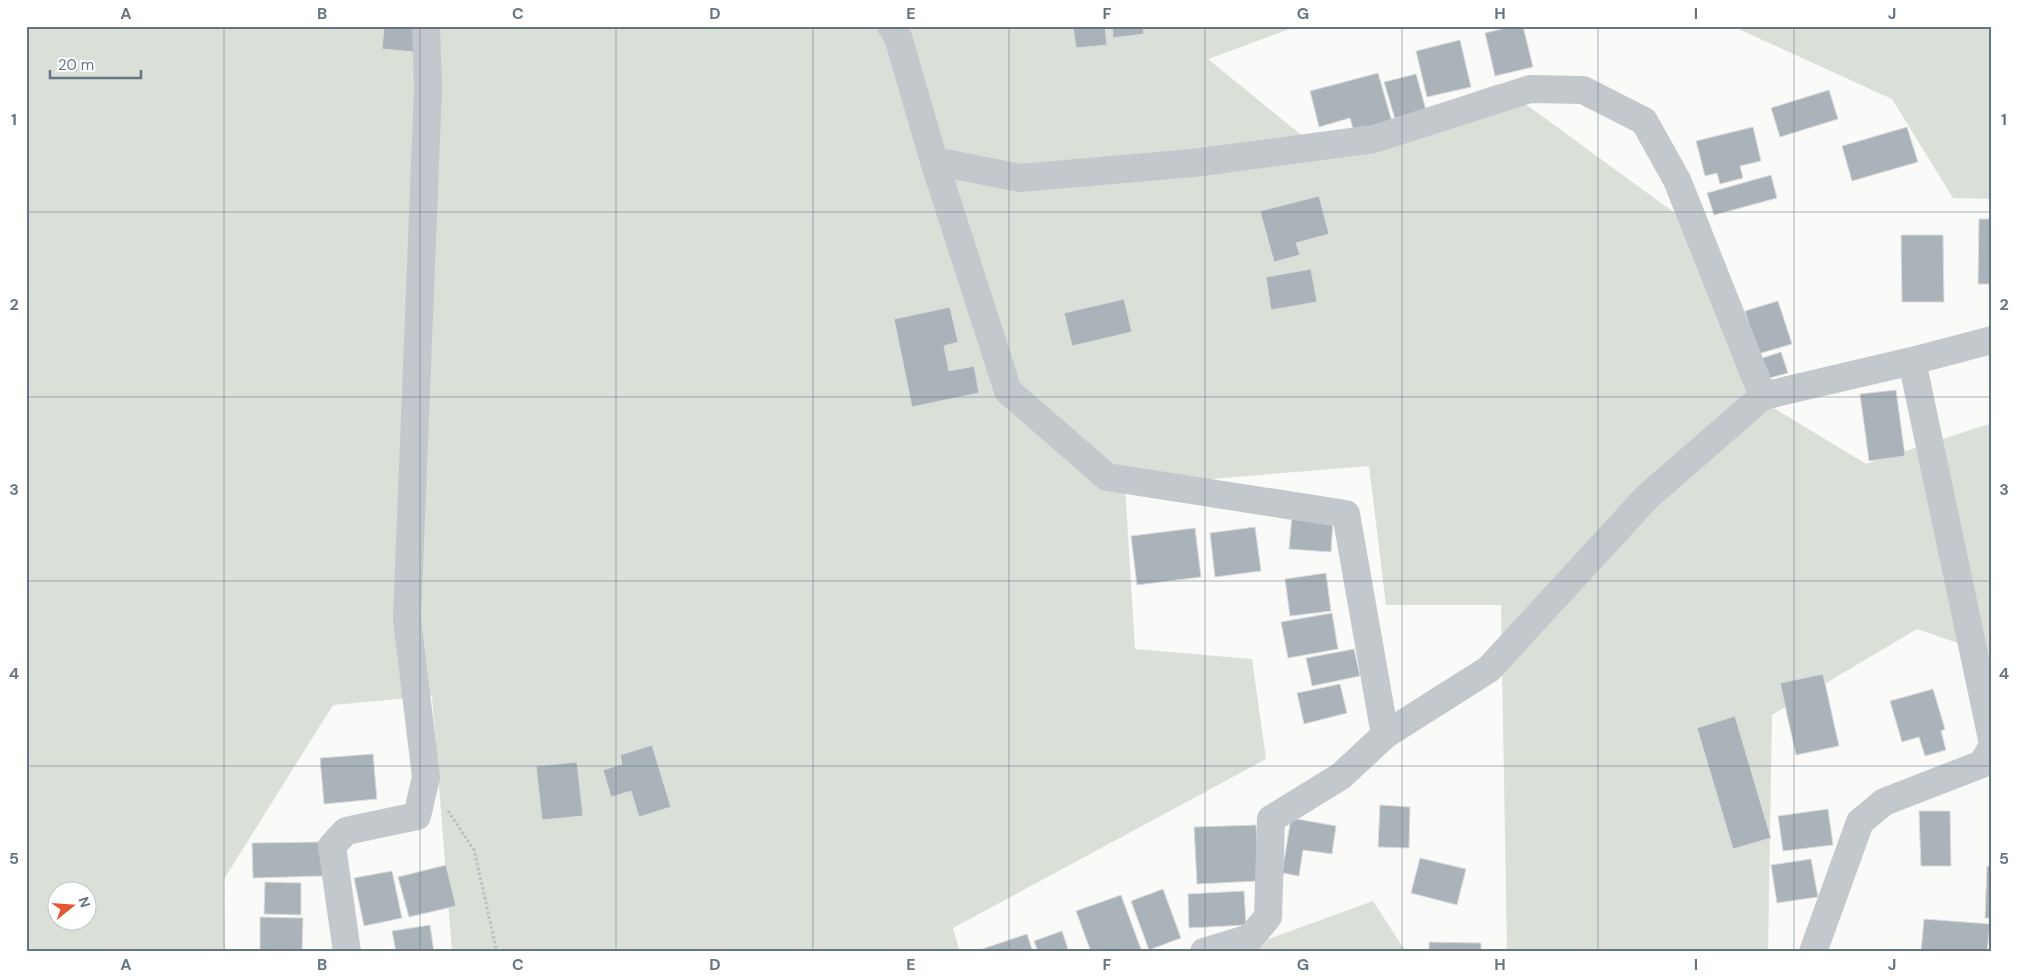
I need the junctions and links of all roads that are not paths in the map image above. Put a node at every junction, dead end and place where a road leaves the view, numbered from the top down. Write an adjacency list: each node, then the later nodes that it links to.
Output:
1 (426, 26): 10 (street)
2 (891, 26): 3 (street)
3 (934, 161): 6 (street); 7 (street)
4 (1992, 340): 5 (street)
5 (1912, 361): 6 (street); 8 (street)
6 (1763, 396): 7 (street)
7 (1385, 735): 11 (street)
8 (1992, 739)
9 (1988, 759): 12 (street)
10 (346, 952)
11 (1204, 952)
12 (1812, 952)

